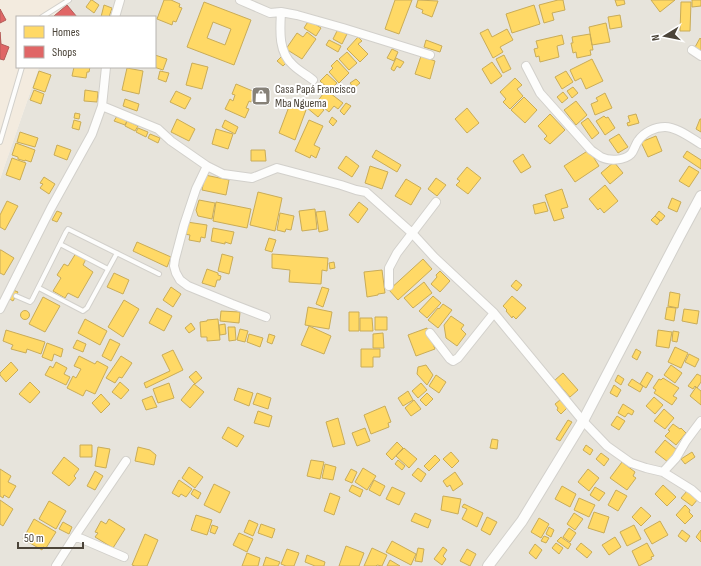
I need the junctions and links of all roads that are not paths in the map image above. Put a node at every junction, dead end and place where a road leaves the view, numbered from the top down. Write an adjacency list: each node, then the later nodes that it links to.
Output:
1 (69, 0): 5 (lane)
2 (120, 0): 6 (street)
3 (240, 0): 4 (street)
4 (281, 12): 8 (street); 13 (street)
5 (44, 16)
6 (115, 16)
7 (692, 50): 9 (street)
8 (430, 55)
9 (701, 56)
10 (526, 66): 16 (street)
11 (22, 68): 15 (lane)
12 (106, 68): 14 (street)
13 (313, 80)
14 (102, 106): 17 (street); 27 (street)
15 (0, 142)
16 (701, 144)
17 (207, 166): 20 (street); 30 (street)
18 (701, 196): 32 (street)
19 (436, 202): 20 (street)
20 (412, 233): 25 (street); 29 (street)
21 (60, 244): 22 (lane); 23 (lane); 26 (lane)
22 (117, 253): 23 (lane); 24 (lane)
23 (108, 269): 26 (lane)
24 (159, 274)
25 (389, 286)
26 (39, 288): 27 (lane)
27 (8, 294): 28 (street)
28 (0, 309)
29 (494, 314): 31 (street); 32 (street)
30 (266, 317)
31 (430, 333)
32 (583, 421): 35 (street); 40 (street)
33 (701, 421): 35 (street)
34 (126, 461): 37 (street)
35 (663, 472): 36 (street)
36 (701, 498)
37 (75, 536): 38 (street); 39 (street)
38 (124, 557)
39 (56, 566)
40 (488, 566)

